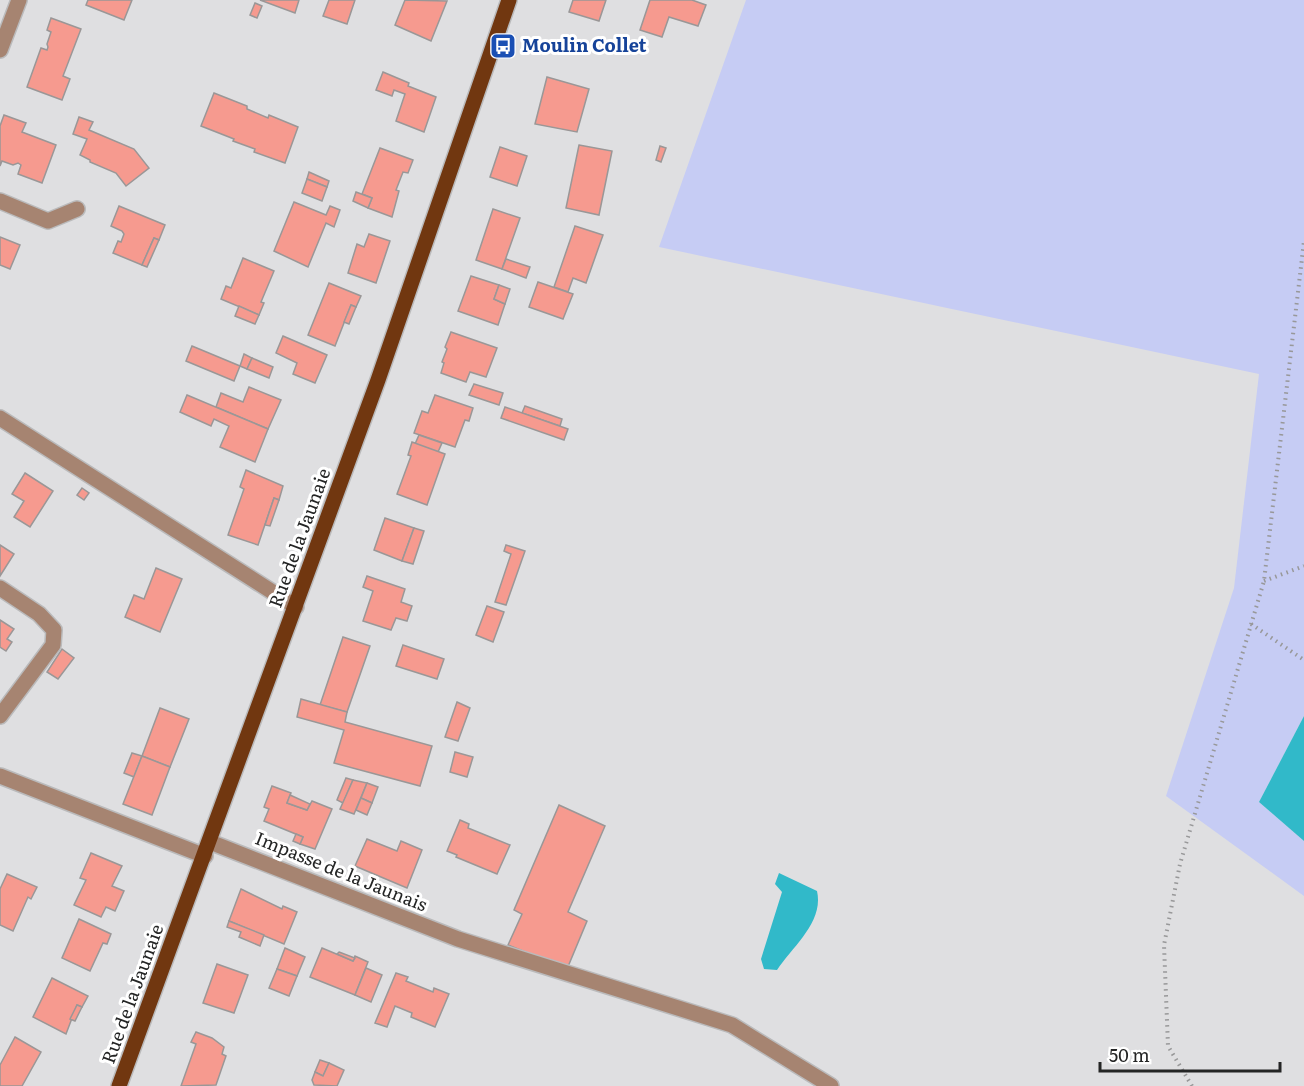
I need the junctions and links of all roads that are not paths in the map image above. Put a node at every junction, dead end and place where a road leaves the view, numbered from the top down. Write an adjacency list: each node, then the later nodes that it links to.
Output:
1 (19, 0): 3 (street)
2 (509, 0): 8 (main road, Rue de la Jaunaie)
3 (0, 51)
4 (0, 201): 5 (street)
5 (77, 209)
6 (0, 418): 8 (street)
7 (0, 588): 9 (street)
8 (296, 607): 11 (main road, Rue de la Jaunaie)
9 (0, 716)
10 (0, 776): 11 (street, Impasse de la Jaunais)
11 (208, 849): 12 (main road, Rue de la Jaunaie); 13 (street, Impasse de la Jaunais)
12 (120, 1086)
13 (831, 1086)

